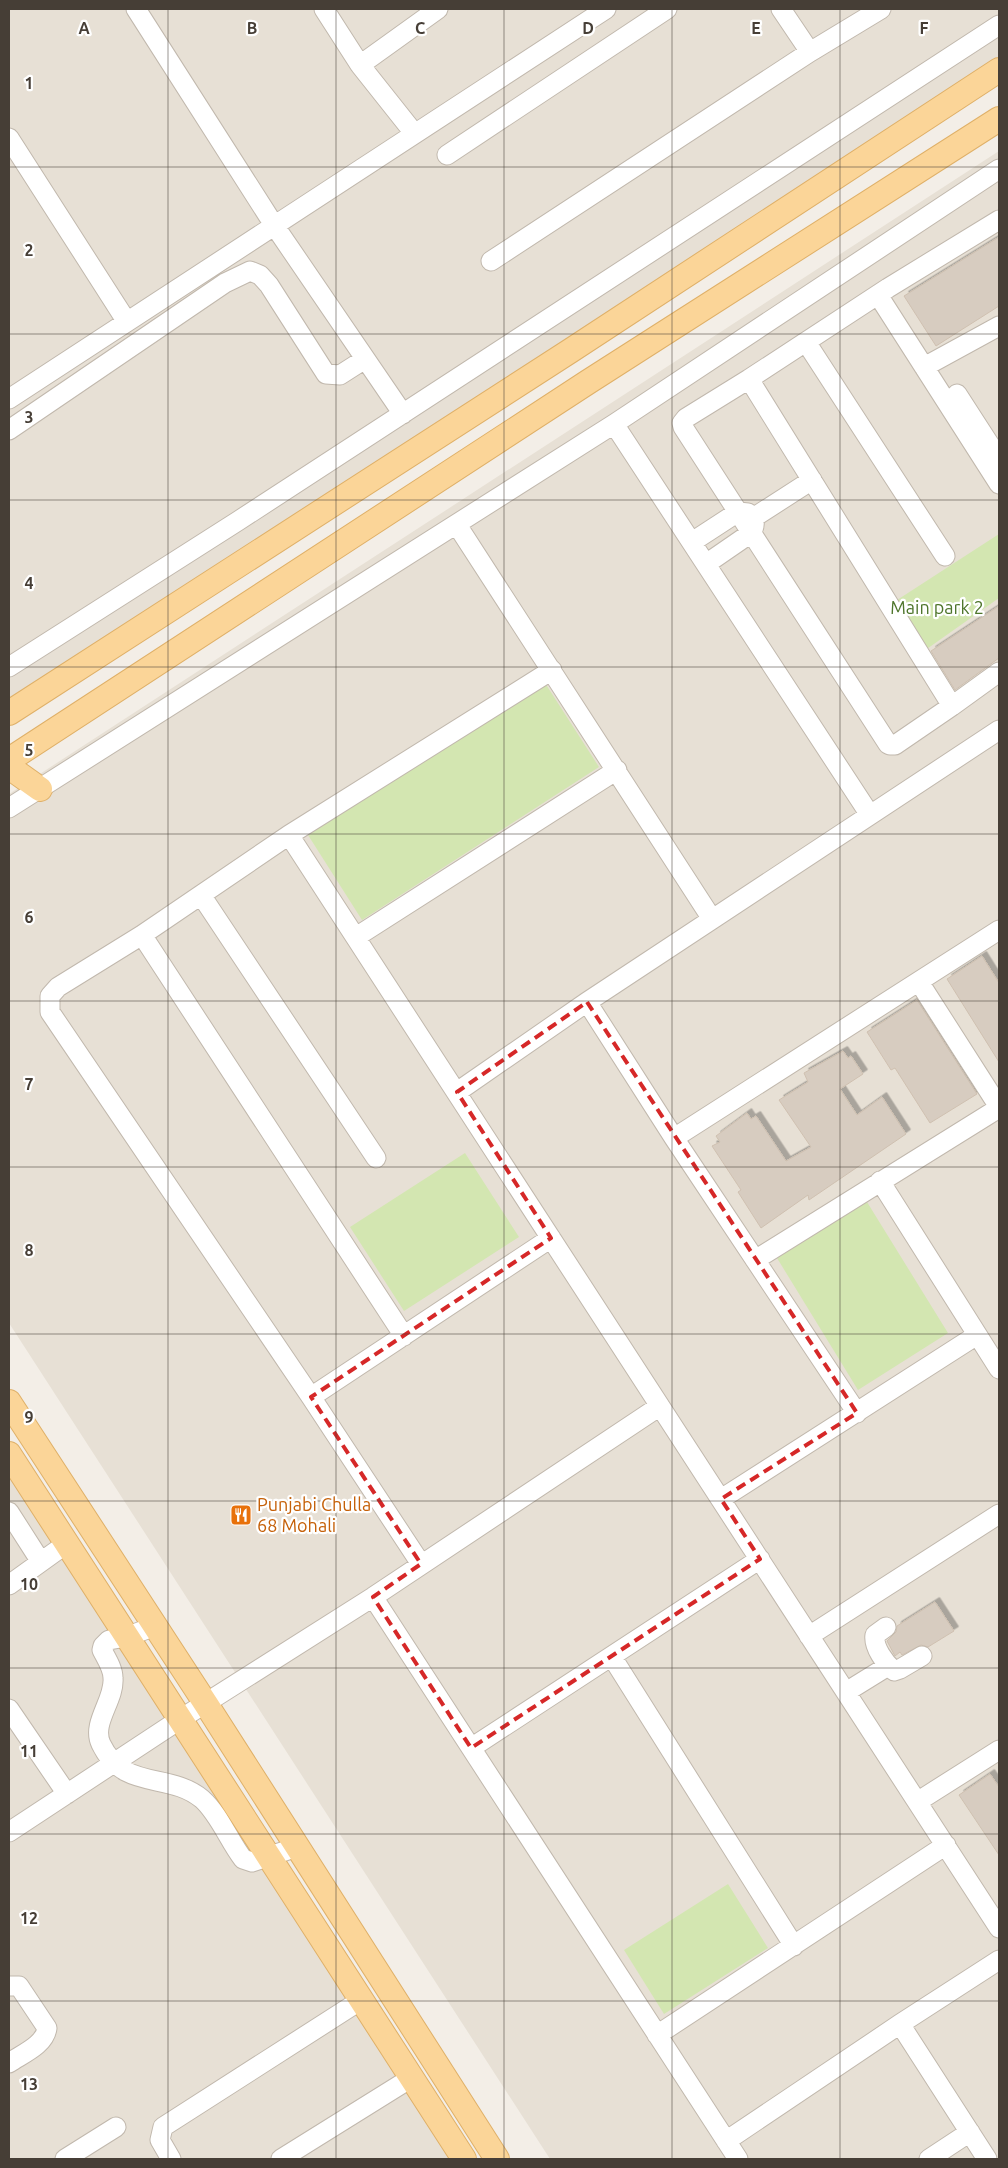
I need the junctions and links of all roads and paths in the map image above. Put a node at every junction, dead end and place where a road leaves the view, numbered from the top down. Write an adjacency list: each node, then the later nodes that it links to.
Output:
1 (136, 9): 18 (street)
2 (324, 9): 10 (street)
3 (438, 9): 10 (street)
4 (606, 9): 13 (street)
5 (667, 9): 15 (street)
6 (781, 9): 9 (street)
7 (881, 9): 9 (street)
8 (999, 25): 28 (street)
9 (810, 52): 19 (street)
10 (360, 65): 13 (street)
11 (999, 70): 43 (main road)
12 (999, 119): 45 (main road)
13 (414, 133): 18 (street)
14 (11, 145): 21 (street)
15 (447, 155)
16 (999, 169): 29 (street)
17 (999, 220): 20 (street)
18 (274, 225): 21 (street); 24 (street)
19 (491, 261)
20 (883, 292): 23 (street); 25 (street)
21 (127, 322): 27 (street)
22 (999, 326): 25 (street)
23 (806, 342): 26 (street); 37 (street)
24 (365, 359): 28 (street); 30 (street)
25 (930, 364): 31 (street); 33 (street)
26 (749, 379): 32 (street); 34 (street)
27 (12, 390)
28 (403, 414): 39 (street)
29 (614, 424): 35 (street); 36 (street)
30 (9, 430)
31 (999, 459)
32 (812, 480): 34 (street); 42 (street)
33 (999, 484)
34 (747, 521): 36 (street); 38 (street); 42 (street)
35 (457, 525): 40 (street); 48 (street)
36 (692, 542): 38 (street)
37 (945, 556)
38 (706, 564): 50 (street)
39 (9, 667)
40 (552, 670): 47 (street); 51 (street)
41 (999, 672): 42 (street)
42 (952, 706)
43 (9, 713)
44 (999, 730): 50 (street)
45 (9, 760)
46 (9, 767): 48 (main road)
47 (617, 770): 53 (street); 56 (street)
48 (40, 789): 49 (street)
49 (9, 808)
50 (870, 815): 53 (street)
51 (289, 835): 52 (street); 56 (street)
52 (201, 895): 55 (street); 62 (street)
53 (712, 919): 58 (street)
54 (999, 930): 57 (street)
55 (142, 935): 67 (street); 69 (street)
56 (356, 937): 59 (street)
57 (919, 982): 60 (street); 61 (street)
58 (587, 1002): 59 (street); 61 (street)
59 (457, 1092): 64 (street)
60 (999, 1108): 63 (street)
61 (674, 1138): 65 (street)
62 (376, 1158)
63 (880, 1181): 65 (street); 66 (street)
64 (552, 1238): 67 (street); 71 (street)
65 (755, 1260): 72 (street)
66 (977, 1335): 68 (street); 72 (street)
67 (404, 1336): 69 (street)
68 (999, 1369)
69 (311, 1397): 80 (street)
70 (9, 1402): 83 (main road)
71 (660, 1406): 74 (street); 80 (street)
72 (857, 1413): 74 (street)
73 (9, 1454): 77 (main road)
74 (721, 1499): 78 (street)
75 (9, 1512): 79 (street)
76 (999, 1514): 85 (street)
77 (66, 1544): 79 (street); 86 (main road)
78 (760, 1559): 85 (street); 88 (street)
79 (41, 1562): 81 (street)
80 (421, 1564): 82 (street)
81 (9, 1585)
82 (373, 1597): 91 (street); 94 (street)
83 (154, 1626): 86 (street); 91 (main road)
84 (886, 1627): 89 (street)
85 (809, 1636): 90 (street)
86 (126, 1637): 93 (main road); 96 (street)
87 (922, 1656): 89 (street)
88 (612, 1657): 94 (street); 104 (street)
89 (888, 1666): 90 (street)
90 (846, 1692): 98 (street)
91 (206, 1704): 93 (street); 101 (main road)
92 (9, 1709): 97 (street)
93 (179, 1720): 96 (street); 102 (main road)
94 (471, 1748): 109 (street)
95 (999, 1750): 98 (street)
96 (114, 1763): 97 (street); 102 (street)
97 (67, 1794): 99 (street)
98 (917, 1802): 100 (street)
99 (9, 1832)
100 (946, 1845): 103 (street); 104 (street)
101 (297, 1847): 102 (street); 119 (main road)
102 (268, 1857): 107 (main road)
103 (999, 1928)
104 (794, 1946): 109 (street)
105 (999, 1960): 108 (street)
106 (9, 1986): 110 (street)
107 (361, 2000): 111 (main road); 116 (street)
108 (900, 2024): 113 (street); 114 (street)
109 (657, 2035): 114 (street)
110 (9, 2063)
111 (411, 2078): 117 (street); 118 (main road)
112 (116, 2127): 115 (street)
113 (970, 2132): 121 (street); 122 (street)
114 (726, 2141): 120 (street)
115 (65, 2159)
116 (171, 2159)
117 (281, 2159)
118 (464, 2159)
119 (497, 2159)
120 (738, 2159)
121 (930, 2159)
122 (987, 2159)

